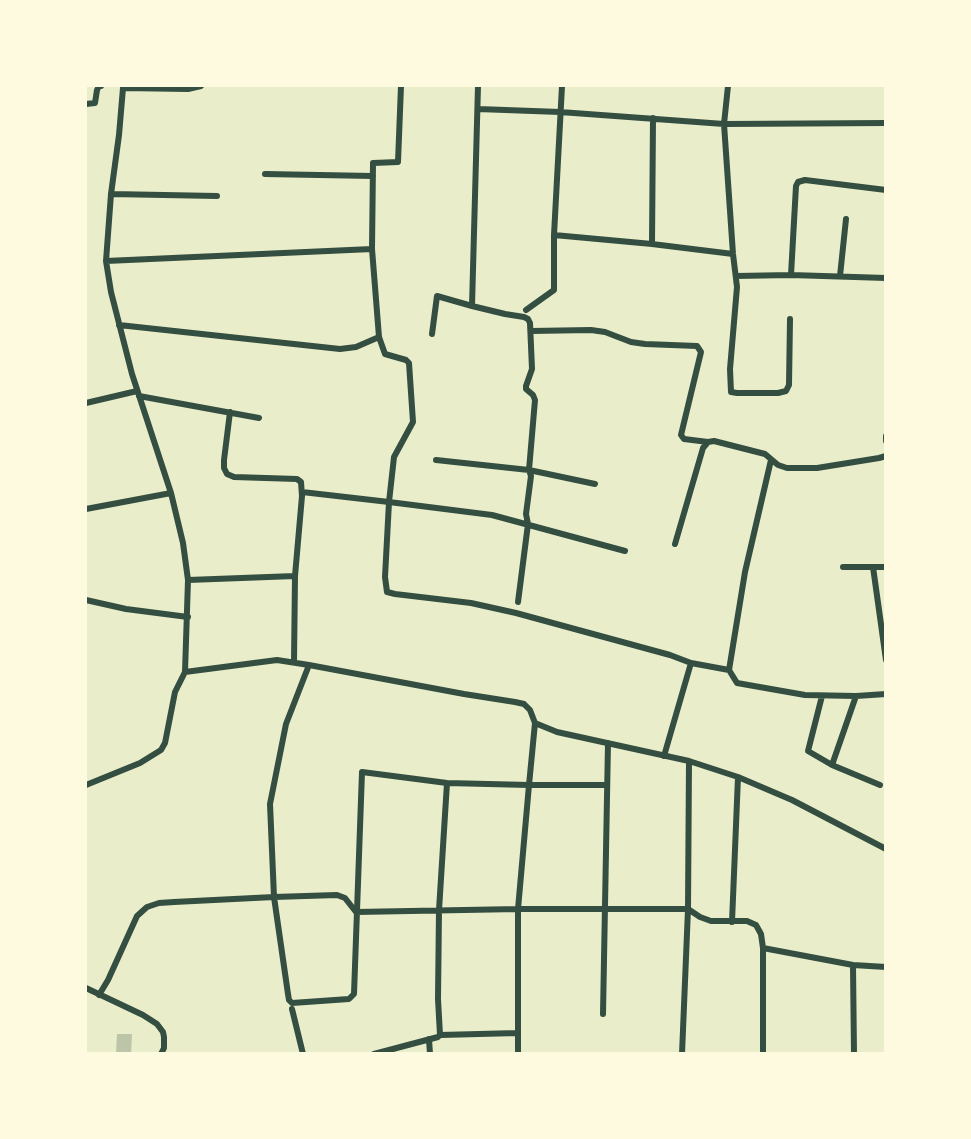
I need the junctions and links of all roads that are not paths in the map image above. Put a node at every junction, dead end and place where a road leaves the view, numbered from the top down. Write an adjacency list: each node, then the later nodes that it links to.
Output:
1 (101, 86): 7 (street)
2 (201, 86): 16 (street)
3 (401, 86): 14 (street)
4 (478, 86): 8 (street)
5 (562, 86): 9 (street)
6 (728, 86): 12 (street)
7 (86, 104)
8 (478, 109): 9 (street); 28 (street)
9 (560, 112): 10 (street); 19 (street)
10 (653, 118): 12 (street); 20 (street)
11 (885, 123): 12 (street)
12 (724, 124): 22 (street)
13 (265, 174): 14 (street)
14 (374, 176): 21 (street)
15 (885, 189): 24 (street)
16 (111, 194): 17 (street); 23 (street)
17 (217, 196)
18 (846, 219): 26 (street)
19 (554, 235): 20 (street); 29 (street)
20 (652, 244): 22 (street)
21 (372, 249): 23 (street); 34 (street)
22 (733, 254): 25 (street)
23 (106, 261): 31 (street)
24 (791, 275): 25 (street); 26 (street)
25 (736, 276): 30 (street)
26 (840, 276): 27 (street)
27 (885, 278)
28 (472, 306): 32 (street); 33 (street)
29 (526, 310)
30 (789, 319)
31 (119, 325): 34 (street); 35 (street)
32 (531, 331): 41 (street); 45 (street)
33 (432, 334)
34 (379, 337): 49 (street)
35 (138, 393): 36 (street); 37 (street); 48 (street)
36 (86, 403)
37 (230, 412): 38 (street); 47 (street)
38 (259, 418)
39 (885, 436): 40 (street)
40 (885, 441)
41 (708, 442): 44 (street); 52 (street)
42 (885, 456): 44 (street)
43 (436, 460): 45 (street)
44 (771, 460): 66 (street)
45 (529, 470): 46 (street); 51 (street)
46 (594, 484)
47 (302, 492): 49 (street); 57 (street)
48 (171, 494): 50 (street); 58 (street)
49 (389, 502): 51 (street); 64 (street)
50 (86, 510)
51 (528, 524): 53 (street); 60 (street)
52 (675, 544)
53 (625, 551)
54 (843, 567): 55 (street)
55 (873, 567): 56 (street); 62 (street)
56 (885, 567)
57 (295, 576): 58 (street); 63 (street)
58 (188, 580): 61 (street)
59 (86, 602): 61 (street)
60 (518, 602)
61 (188, 617): 67 (street)
62 (885, 660)
63 (294, 663): 65 (street); 67 (street)
64 (691, 663): 66 (street); 73 (street)
65 (309, 664): 71 (street); 83 (street)
66 (729, 670): 69 (street)
67 (185, 672): 78 (street)
68 (885, 694): 70 (street)
69 (822, 696): 70 (street); 75 (street)
70 (856, 696): 75 (street)
71 (535, 723): 72 (street); 79 (street)
72 (608, 743): 73 (street); 80 (street)
73 (664, 756): 74 (street)
74 (689, 761): 76 (street); 86 (street)
75 (832, 765): 81 (street)
76 (738, 777): 82 (street); 89 (street)
77 (447, 783): 79 (street); 87 (street); 88 (street)
78 (86, 785)
79 (529, 785): 80 (street); 84 (street)
80 (607, 785): 85 (street)
81 (879, 785)
82 (885, 849)
83 (274, 897): 88 (street); 88 (street); 94 (street)
84 (518, 909): 85 (street); 87 (street); 97 (street)
85 (604, 909): 86 (street); 96 (street)
86 (688, 909): 89 (street); 105 (street)
87 (440, 910): 88 (street); 98 (street)
88 (356, 912)
89 (732, 922): 90 (street)
90 (763, 948): 91 (street); 106 (street)
91 (853, 965): 92 (street); 107 (street)
92 (885, 967)
93 (86, 988): 94 (street)
94 (99, 994): 100 (street)
95 (292, 1009): 101 (street)
96 (603, 1014)
97 (518, 1033): 98 (street); 104 (street)
98 (440, 1035): 99 (street)
99 (429, 1040): 102 (street); 103 (street)
100 (161, 1053)
101 (303, 1053)
102 (374, 1053)
103 (429, 1053)
104 (518, 1053)
105 (682, 1053)
106 (763, 1053)
107 (854, 1053)

